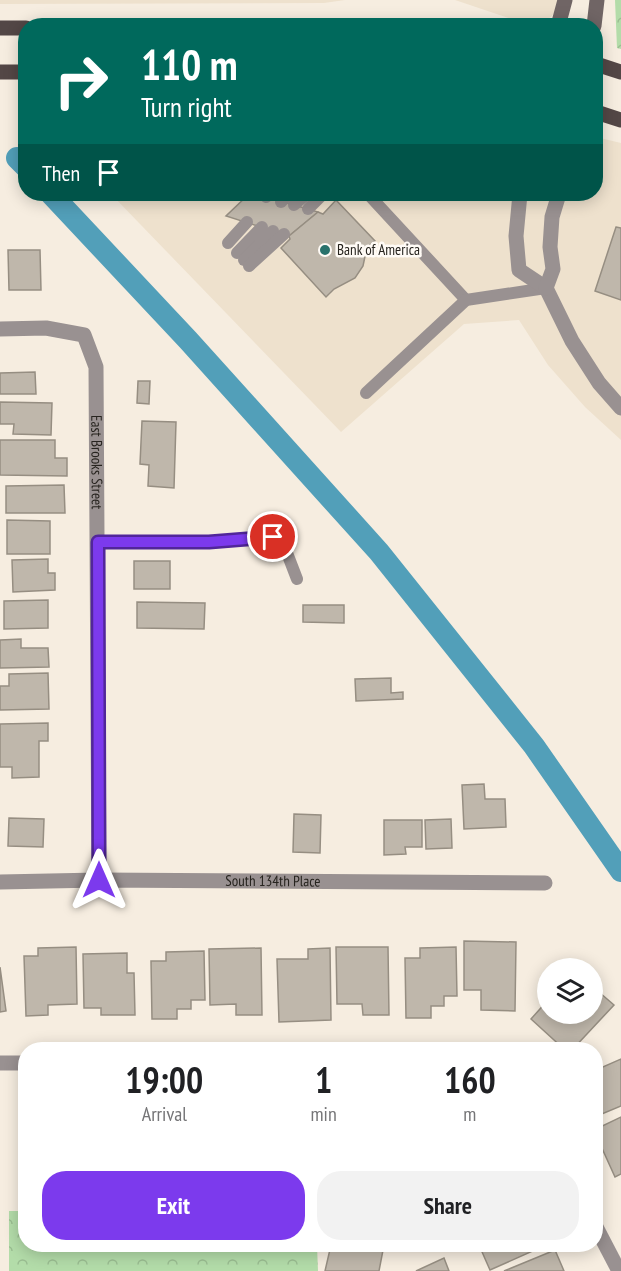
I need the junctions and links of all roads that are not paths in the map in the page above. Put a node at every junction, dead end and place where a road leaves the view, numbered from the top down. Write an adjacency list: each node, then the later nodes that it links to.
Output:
1 (566, 0): 3 (street)
2 (597, 0): 4 (street)
3 (560, 18)
4 (595, 18)
5 (0, 28): 6 (main road)
6 (18, 28)
7 (603, 66): 10 (main road)
8 (0, 72): 9 (main road)
9 (18, 72)
10 (621, 72)
11 (603, 114): 12 (main road)
12 (621, 120)
13 (299, 201): 18 (lane)
14 (316, 201): 19 (lane)
15 (374, 201): 23 (lane)
16 (519, 201): 22 (street)
17 (557, 201): 22 (street)
18 (294, 206)
19 (308, 209)
20 (247, 222): 21 (lane)
21 (239, 256): 21 (lane)
22 (546, 288): 23 (lane); 26 (street)
23 (466, 300): 25 (lane)
24 (0, 329): 27 (street, East Brooks Street)
25 (366, 393)
26 (621, 408)
27 (98, 542): 28 (lane); 29 (street, East Brooks Street)
28 (297, 579)
29 (99, 880): 30 (street, South 134th Place); 31 (street, South 134th Place)
30 (0, 882)
31 (545, 883)
32 (0, 1063): 33 (street)
33 (18, 1063)
34 (603, 1240): 35 (street)
35 (619, 1271)

